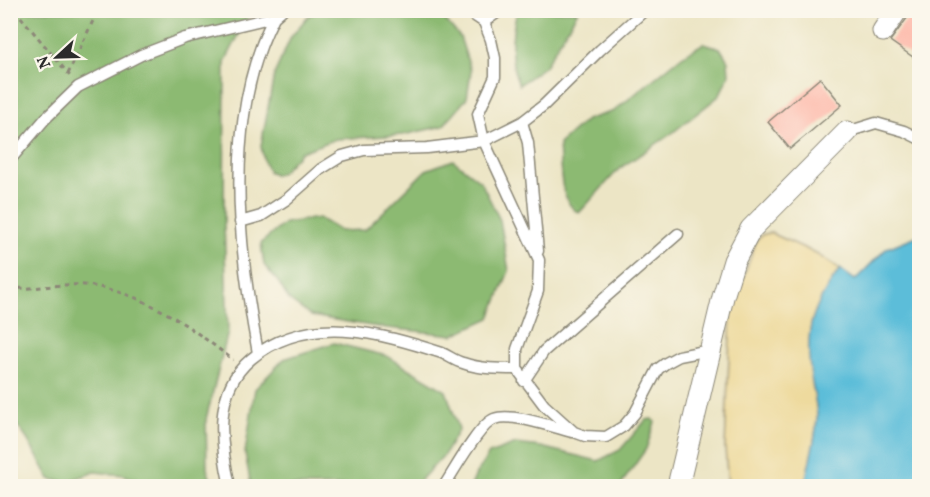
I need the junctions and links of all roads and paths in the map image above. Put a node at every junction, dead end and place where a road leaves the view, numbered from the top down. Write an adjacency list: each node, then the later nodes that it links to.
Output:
1 (15, 10): 10 (path)
2 (98, 10): 10 (path)
3 (465, 10): 8 (lane)
4 (501, 10): 8 (lane)
5 (645, 10): 12 (lane)
6 (897, 10): 9 (street)
7 (278, 14): 11 (lane); 17 (lane)
8 (484, 22): 15 (lane)
9 (883, 31)
10 (68, 74): 11 (path)
11 (78, 87): 16 (lane)
12 (522, 122): 15 (lane); 19 (lane)
13 (847, 132): 14 (lane); 21 (street)
14 (920, 139)
15 (484, 141): 17 (lane); 19 (lane)
16 (10, 160)
17 (240, 222): 22 (lane)
18 (678, 234): 25 (lane)
19 (539, 260): 24 (lane)
20 (10, 288): 23 (path)
21 (710, 350): 26 (lane); 29 (street)
22 (258, 353): 23 (lane); 24 (lane)
23 (242, 367): 27 (lane)
24 (517, 369): 25 (lane)
25 (525, 381): 26 (lane)
26 (574, 432): 28 (lane)
27 (230, 486)
28 (444, 486)
29 (678, 486)

